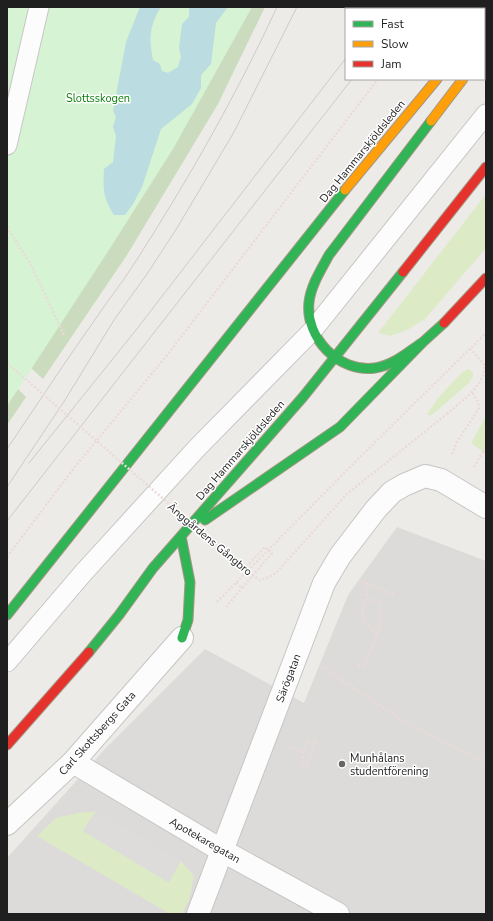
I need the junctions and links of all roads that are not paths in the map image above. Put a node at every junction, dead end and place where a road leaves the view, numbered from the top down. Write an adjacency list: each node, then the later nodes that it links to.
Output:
1 (39, 7): 5 (lane)
2 (435, 80): 13 (main road, Dag Hammarskjöldsleden)
3 (462, 80): 8 (main road)
4 (486, 114): 8 (lane)
5 (7, 144)
6 (486, 167): 10 (main road, Dag Hammarskjöldsleden)
7 (486, 278): 9 (main road)
8 (312, 331): 10 (main road); 15 (lane)
9 (423, 342): 10 (main road); 12 (main road)
10 (334, 357): 12 (main road, Dag Hammarskjöldsleden)
11 (486, 507): 19 (street, Särögatan)
12 (181, 536): 14 (main road); 16 (main road, Dag Hammarskjöldsleden)
13 (7, 615)
14 (182, 638): 17 (street, Carl Skottsbergs Gata)
15 (7, 662)
16 (7, 745)
17 (73, 762): 18 (street, Carl Skottsbergs Gata); 19 (street, Apotekaregatan)
18 (7, 824)
19 (221, 850): 20 (street, Särögatan); 21 (street, Apotekaregatan)
20 (198, 914)
21 (338, 914)

